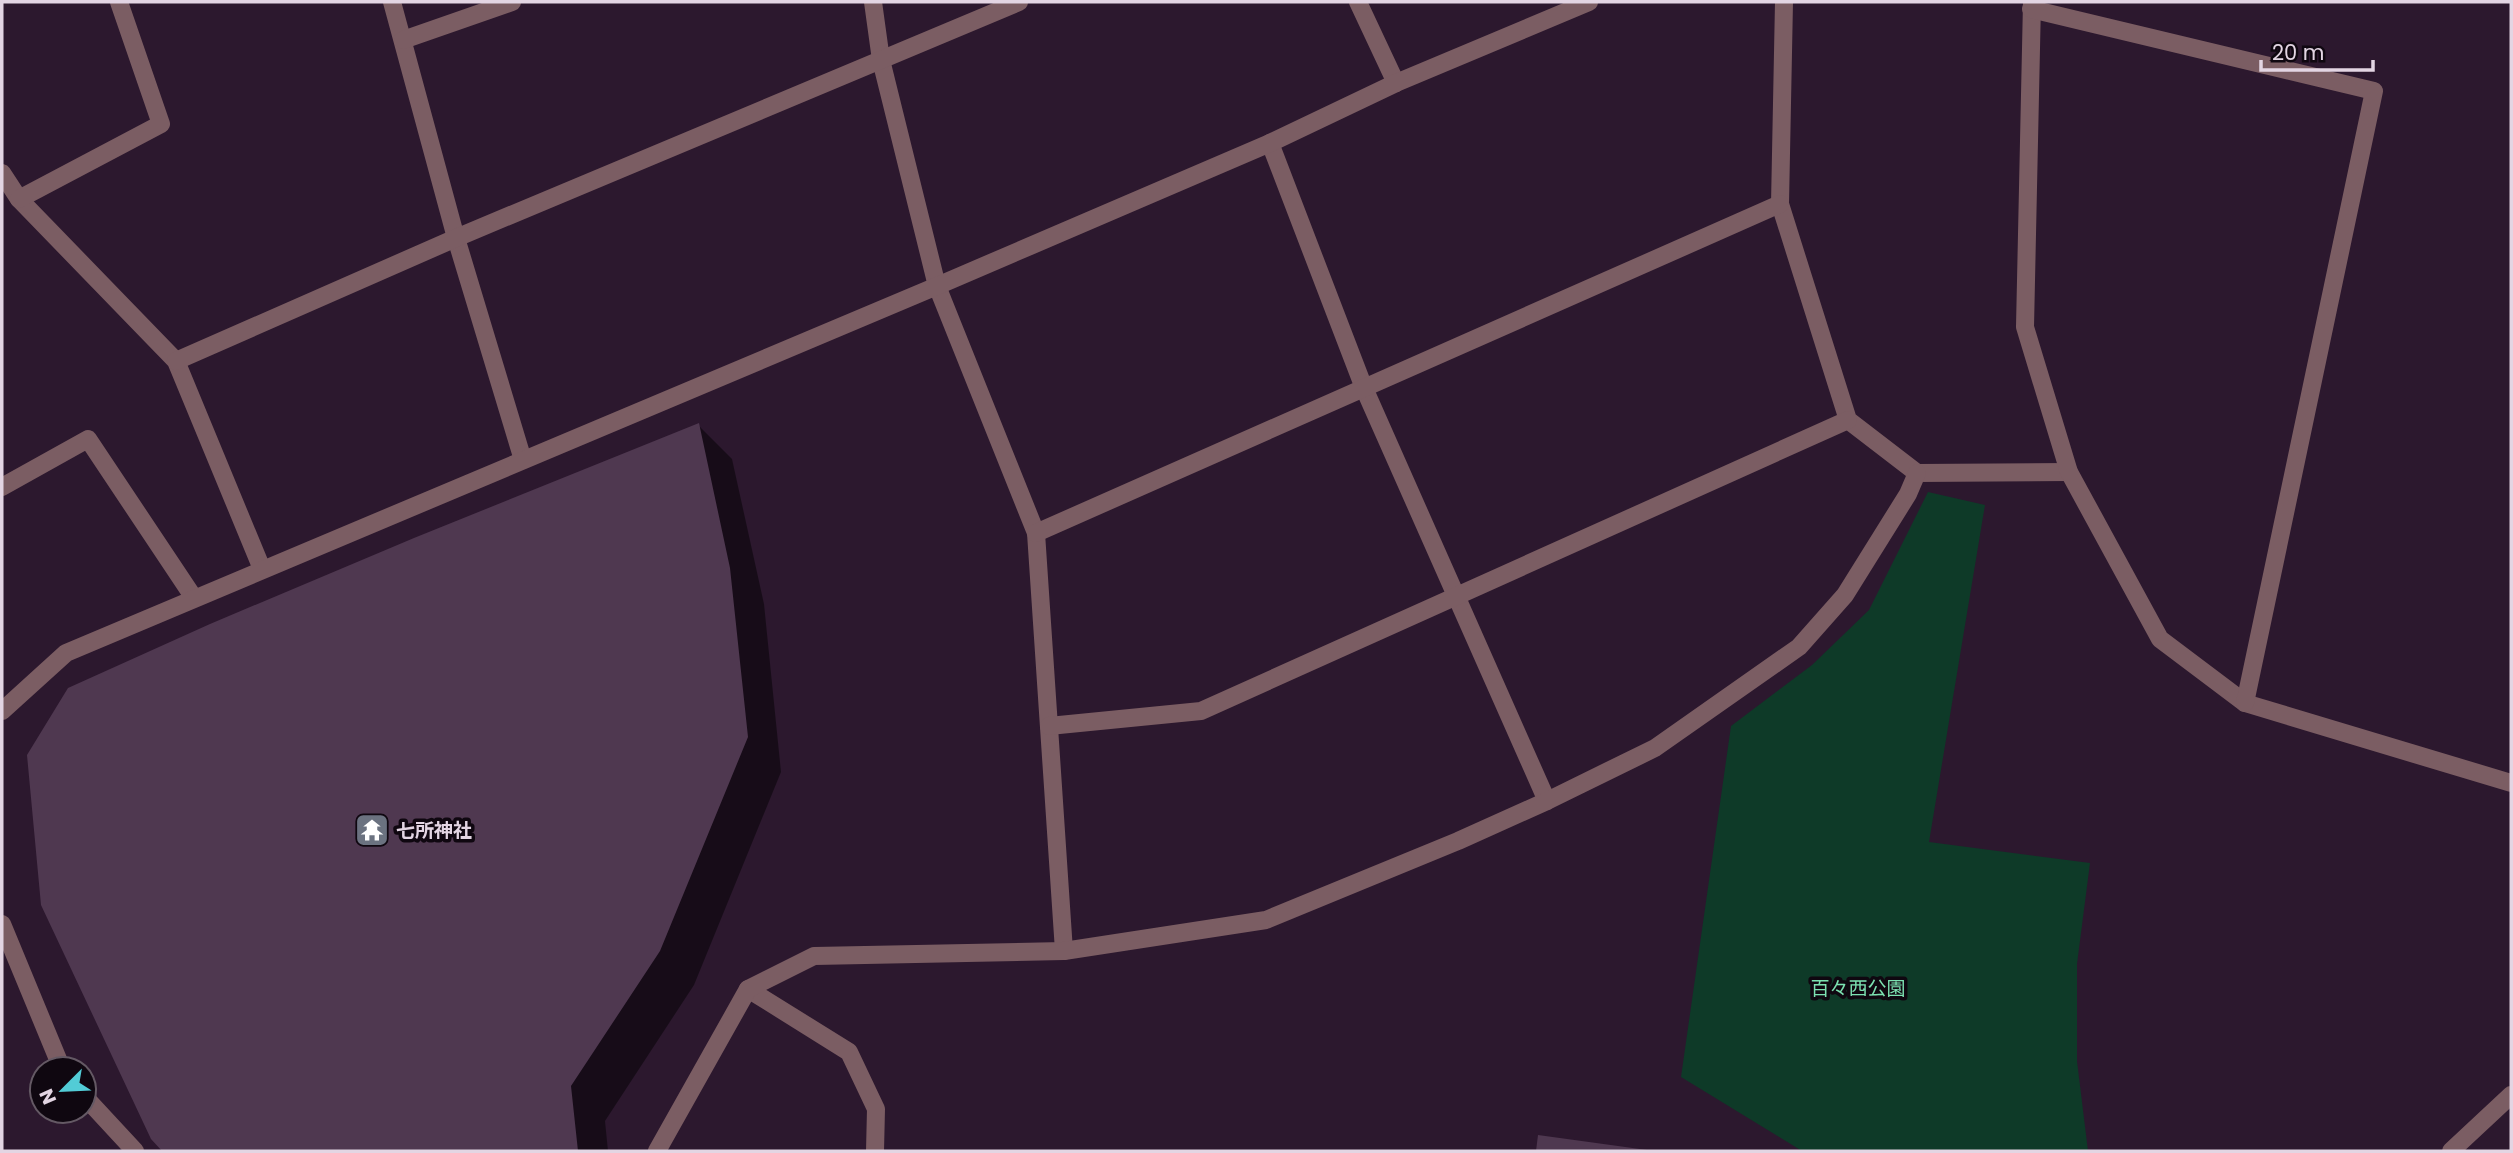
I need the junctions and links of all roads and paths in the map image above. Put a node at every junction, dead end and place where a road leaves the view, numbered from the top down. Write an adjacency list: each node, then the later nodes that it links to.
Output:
1 (119, 2): 15 (street)
2 (392, 2): 10 (street)
3 (512, 2): 10 (street)
4 (873, 2): 11 (street)
5 (1019, 2): 11 (street)
6 (1359, 2): 12 (street)
7 (1589, 2): 12 (street)
8 (1784, 2): 16 (street)
9 (2031, 6): 23 (street); 30 (street)
10 (403, 40): 17 (street)
11 (881, 60): 17 (street); 18 (street)
12 (1396, 83): 13 (street)
13 (1269, 143): 18 (street); 20 (street)
14 (2, 173): 15 (street)
15 (19, 200): 19 (street)
16 (1780, 204): 20 (street); 21 (street)
17 (456, 238): 19 (street); 22 (street)
18 (937, 286): 22 (street); 26 (street)
19 (176, 361): 27 (street)
20 (1364, 388): 26 (street); 28 (street)
21 (1848, 420): 24 (street); 28 (street)
22 (523, 460): 27 (street)
23 (2069, 472): 24 (street); 30 (street)
24 (1917, 473): 34 (street)
25 (2, 487): 29 (street)
26 (1036, 533): 32 (street)
27 (262, 569): 29 (street)
28 (1456, 597): 32 (street); 34 (street)
29 (194, 598): 31 (street)
30 (2245, 704): 33 (street)
31 (2, 712)
32 (1049, 726): 36 (street)
33 (2511, 783)
34 (1547, 802): 36 (street)
35 (2, 923): 38 (street)
36 (1064, 951): 37 (street)
37 (748, 989): 42 (street); 43 (street)
38 (56, 1055)
39 (2511, 1095): 44 (street)
40 (98, 1111): 41 (street)
41 (135, 1151)
42 (657, 1151)
43 (875, 1151)
44 (2451, 1151)

